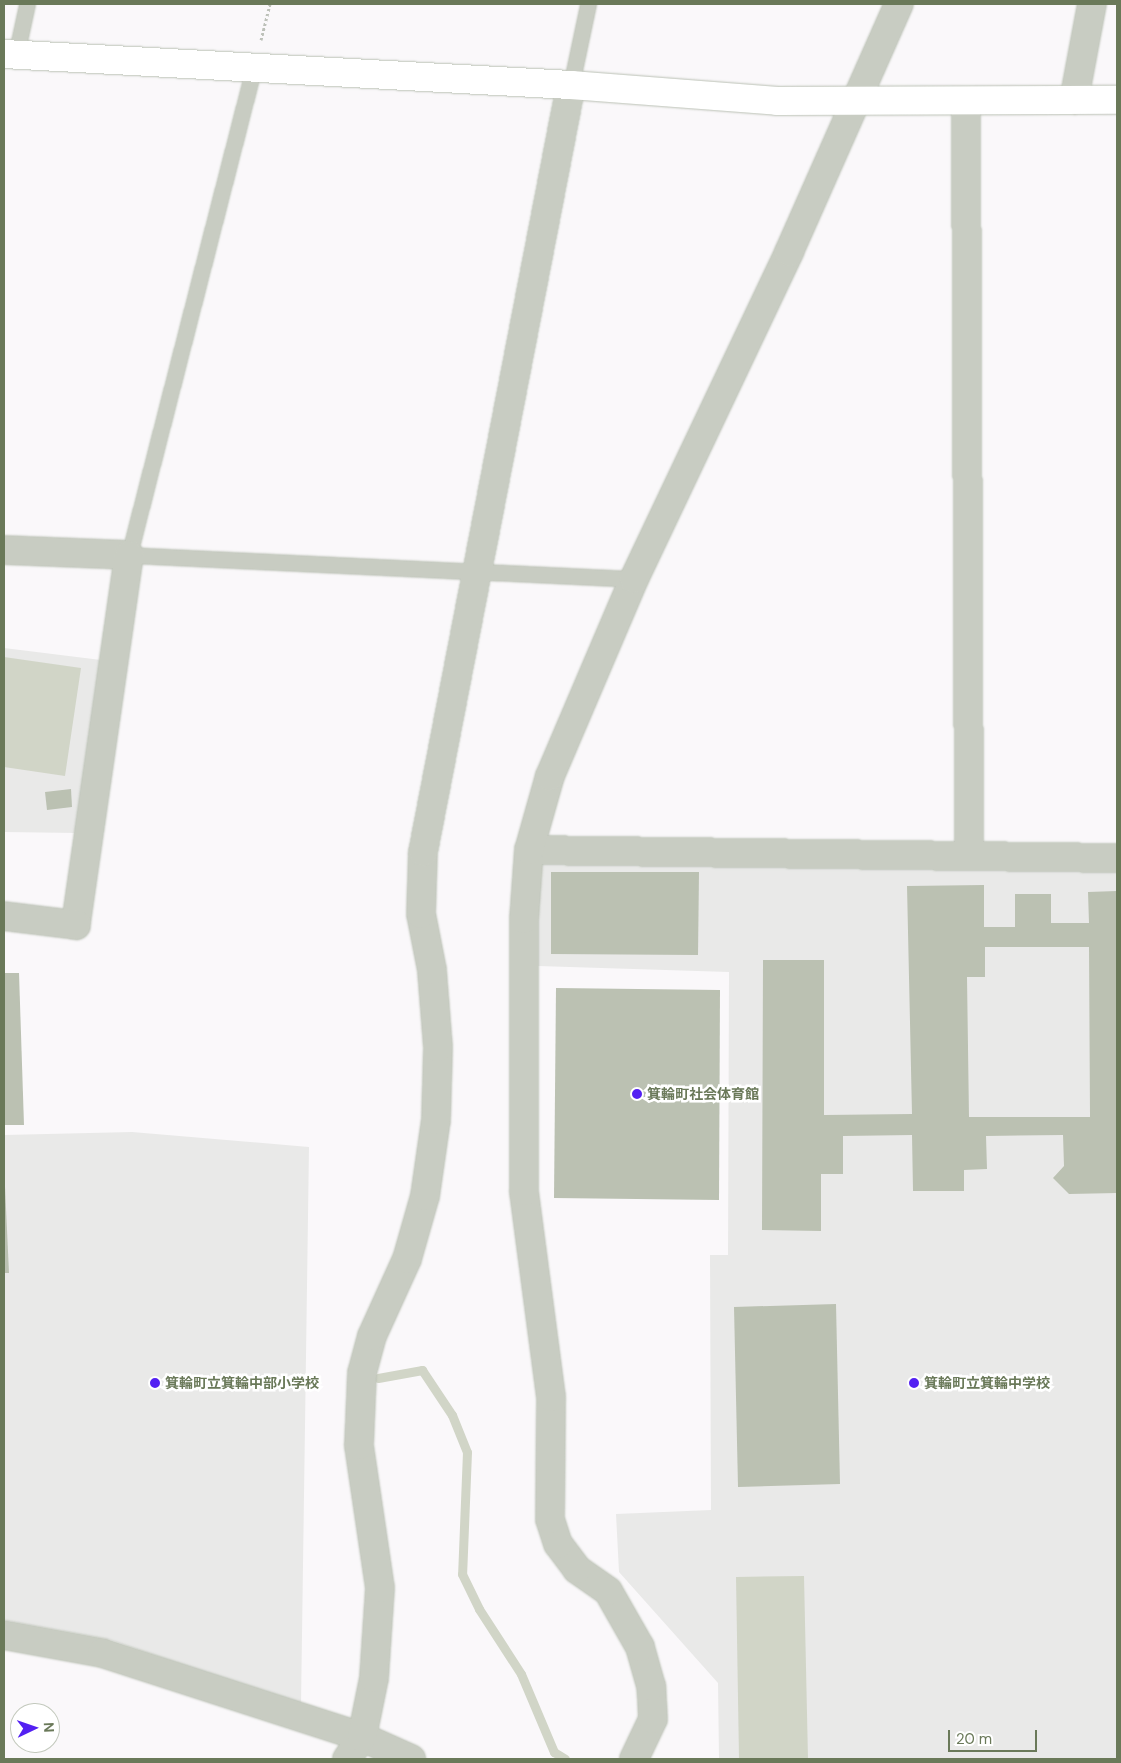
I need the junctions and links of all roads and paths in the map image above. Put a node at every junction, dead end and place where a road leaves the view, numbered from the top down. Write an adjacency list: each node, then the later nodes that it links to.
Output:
1 (27, 4): 6 (lane)
2 (270, 4): 7 (path)
3 (588, 4): 8 (lane)
4 (899, 4): 12 (street)
5 (1092, 4): 10 (street)
6 (10, 55): 7 (street)
7 (254, 67): 8 (street); 14 (lane)
8 (571, 85): 12 (street); 15 (street)
9 (966, 100): 10 (street); 12 (street); 18 (street)
10 (1074, 100): 11 (street)
11 (1117, 100)
12 (853, 101): 16 (street)
13 (4, 550): 14 (street)
14 (129, 555): 15 (lane); 20 (street)
15 (479, 571): 16 (lane); 22 (street)
16 (634, 579): 17 (street)
17 (529, 850): 18 (street); 25 (street)
18 (969, 856): 19 (street)
19 (1117, 858)
20 (4, 916)
21 (4, 1636): 22 (street)
22 (362, 1737): 23 (street); 24 (street)
23 (347, 1759)
24 (411, 1759)
25 (634, 1759)

